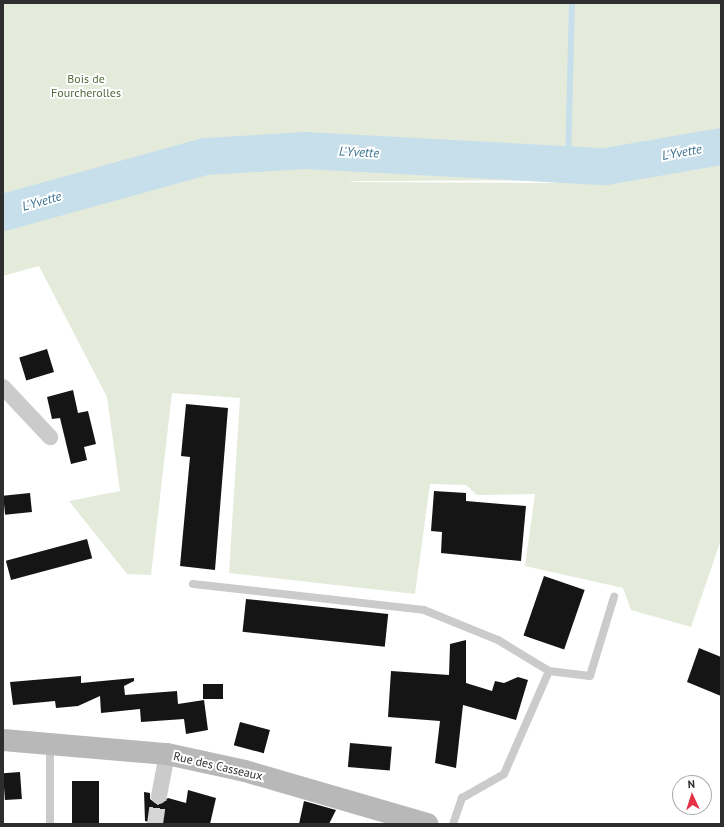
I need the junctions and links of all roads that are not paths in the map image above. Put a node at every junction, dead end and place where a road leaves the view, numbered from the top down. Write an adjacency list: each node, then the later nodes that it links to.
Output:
1 (3, 388): 2 (street)
2 (50, 437)
3 (193, 584): 5 (lane)
4 (614, 596): 5 (lane)
5 (548, 671): 12 (lane)
6 (3, 740): 7 (street, Rue des Casseaux)
7 (50, 743): 8 (street, Rue des Casseaux); 10 (lane)
8 (167, 754): 9 (street); 11 (street, Rue des Casseaux)
9 (159, 796)
10 (50, 824)
11 (427, 824)
12 (453, 824)

